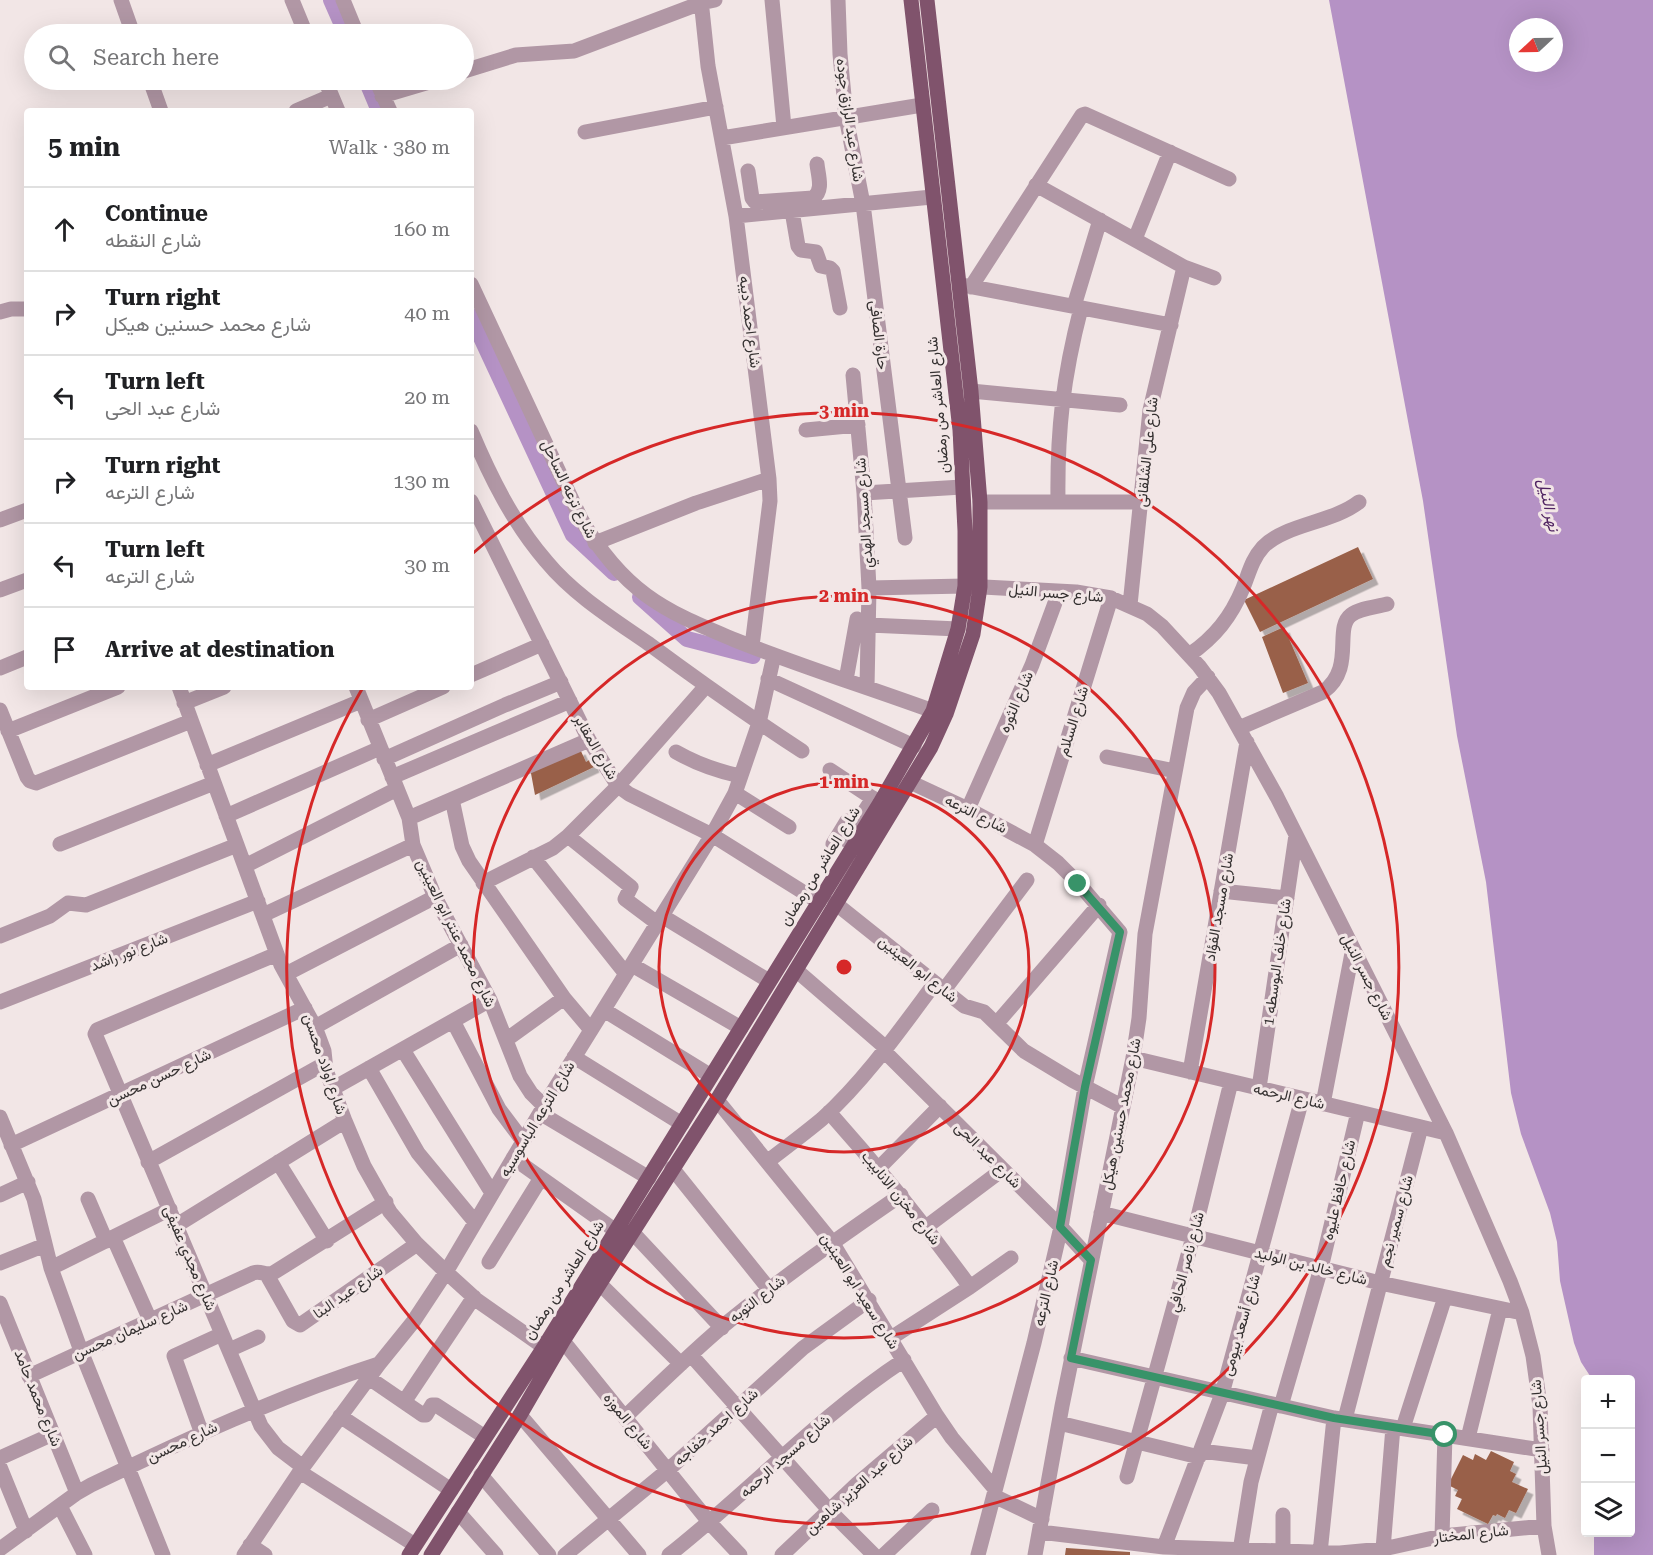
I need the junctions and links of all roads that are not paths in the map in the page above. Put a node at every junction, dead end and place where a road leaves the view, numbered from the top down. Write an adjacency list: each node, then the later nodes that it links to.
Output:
1 (121, 0): 9 (street)
2 (292, 0): 10 (street)
3 (343, 0): 11 (street)
4 (772, 0): 26 (street)
5 (838, 0): 25 (street, شارع عبد الرازق جوده)
6 (911, 0): 19 (main road, شارع العاشر من رمضان)
7 (927, 0): 42 (main road)
8 (706, 1): 12 (street); 20 (street, شارع احمد ديبه)
9 (129, 24)
10 (302, 24)
11 (353, 24)
12 (474, 68)
13 (154, 90): 21 (street)
14 (329, 90): 17 (street)
15 (380, 90): 18 (street)
16 (402, 90): 18 (street)
17 (331, 96): 22 (street); 23 (street)
18 (382, 96): 24 (street)
19 (922, 105): 25 (street); 34 (main road, شارع العاشر من رمضان)
20 (716, 107): 27 (street); 28 (street, شارع احمد ديبه)
21 (160, 108)
22 (303, 108)
23 (337, 108)
24 (388, 108)
25 (846, 117): 26 (street); 35 (street, شارع عبد الرازق جوده)
26 (784, 128): 28 (street)
27 (585, 132)
28 (722, 138): 32 (street, شارع احمد ديبه)
29 (1170, 152): 31 (street); 33 (street); 39 (street)
30 (817, 164): 36 (street)
31 (1229, 178)
32 (732, 185): 36 (street); 37 (street, شارع احمد ديبه)
33 (1036, 186): 38 (street); 42 (street)
34 (932, 197): 35 (street); 57 (main road, شارع العاشر من رمضان)
35 (863, 204): 36 (street); 58 (street, حارة الصافى)
36 (784, 208): 37 (street); 45 (street)
37 (736, 216): 56 (street, شارع احمد ديبه)
38 (1100, 220): 39 (street); 44 (street)
39 (1134, 239): 40 (street)
40 (1184, 267): 41 (street); 48 (street, شارع على الشلقانى)
41 (1214, 278)
42 (965, 285): 44 (street); 50 (main road)
43 (474, 290): 68 (street, شارع ترعه الساحل)
44 (1077, 307): 48 (street); 51 (street)
45 (840, 308)
46 (24, 309): 47 (street)
47 (0, 312)
48 (1171, 325): 62 (street, شارع على الشلقانى)
49 (853, 375): 53 (street, شارع مسجد الهدي)
50 (971, 391): 51 (street); 60 (main road)
51 (1062, 400): 52 (street); 61 (street)
52 (1120, 405)
53 (858, 425): 54 (street); 59 (street, شارع مسجد الهدي)
54 (806, 430)
55 (474, 438): 91 (street)
56 (769, 480): 68 (street); 81 (street, شارع احمد ديبه)
57 (963, 487): 58 (street); 70 (main road, شارع العاشر من رمضان)
58 (898, 491): 59 (street); 67 (street, حارة الصافى)
59 (864, 493): 72 (street, شارع مسجد الهدي)
60 (980, 502): 61 (street); 71 (main road)
61 (1058, 502): 62 (street)
62 (1142, 502): 77 (street, شارع على الشلقانى)
63 (1359, 502): 83 (street)
64 (474, 507): 80 (street, شارع المقابر)
65 (24, 511): 66 (street)
66 (0, 520)
67 (905, 538)
68 (595, 543): 81 (street, شارع ترعه الساحل)
69 (24, 581): 73 (street)
70 (964, 586): 71 (street, شارع جسر النيل); 72 (street, شارع جسر النيل); 79 (main road, شارع العاشر من رمضان)
71 (980, 587): 74 (street, شارع جسر النيل); 118 (main road)
72 (869, 588): 78 (street, شارع مسجد الهدي)
73 (0, 590)
74 (1059, 592): 75 (street, شارع جسر النيل); 125 (street, شارع الثوره)
75 (1111, 598): 77 (street, شارع جسر النيل); 135 (street, شارع السلام)
76 (1387, 604): 105 (street)
77 (1130, 605): 83 (street, شارع جسر النيل)
78 (863, 622): 79 (street); 89 (street); 92 (street, شارع مسجد الهدي)
79 (958, 629): 101 (main road, شارع العاشر من رمضان)
80 (542, 644): 86 (street); 90 (street, شارع المقابر)
81 (752, 646): 82 (street, شارع ترعه الساحل)
82 (774, 655): 88 (street, شارع الترعه الباسوسيه); 89 (street, شارع ترعه الساحل)
83 (1189, 655): 87 (street, شارع جسر النيل)
84 (24, 658): 85 (street)
85 (0, 668)
86 (474, 674)
87 (1208, 677): 105 (street, شارع جسر النيل); 116 (street, شارع محمد حسنين هيكل)
88 (768, 679): 104 (street, شارع الترعه الباسوسيه); 109 (street)
89 (846, 680): 92 (street, شارع ترعه الساحل)
90 (561, 682): 98 (street, شارع المقابر); 111 (street)
91 (706, 686): 104 (street); 121 (street)
92 (867, 687): 101 (street, شارع ترعه الساحل)
93 (110, 690): 106 (street)
94 (179, 690): 99 (street, شارع اولاد محسن)
95 (216, 690): 99 (street)
96 (436, 690): 102 (street)
97 (358, 694): 102 (street, شارع محمد عنتر ابو العينين); 114 (street)
98 (570, 701): 107 (street, شارع المقابر); 120 (street)
99 (184, 703): 103 (street, شارع اولاد محسن)
100 (0, 710): 106 (street)
101 (933, 711): 109 (main road, شارع العاشر من رمضان)
102 (369, 720): 111 (street, شارع محمد عنتر ابو العينين)
103 (191, 721): 106 (street); 114 (street, شارع اولاد محسن)
104 (759, 723): 110 (street); 117 (street, شارع الترعه الباسوسيه)
105 (1239, 728): 108 (street, شارع جسر النيل)
106 (8, 731)
107 (589, 740): 121 (street, شارع المقابر); 123 (street)
108 (1247, 742): 130 (street, شارع جسر النيل); 141 (street, شارع مسجد الفؤاد)
109 (914, 746): 124 (main road, شارع العاشر من رمضان)
110 (802, 752)
111 (382, 753): 120 (street, شارع محمد عنتر ابو العينين); 126 (street)
112 (676, 753): 117 (street)
113 (1107, 757): 116 (street)
114 (207, 765): 119 (street, شارع اولاد محسن)
115 (830, 770): 124 (street)
116 (1175, 771): 172 (street, شارع محمد حسنين هيكل)
117 (740, 777): 122 (street, شارع الترعه الباسوسيه)
118 (910, 782): 125 (street, شارع الترعه); 145 (main road)
119 (214, 783): 126 (street, شارع اولاد محسن); 133 (street)
120 (394, 783): 127 (street, شارع محمد عنتر ابو العينين); 138 (street)
121 (618, 786): 129 (street, شارع المقابر); 131 (street)
122 (735, 793): 128 (street); 129 (street, شارع الترعه الباسوسيه)
123 (452, 799): 127 (street); 140 (street)
124 (870, 802): 132 (main road, شارع العاشر من رمضان); 132 (street)
125 (968, 809): 135 (street, شارع الترعه)
126 (226, 816): 136 (street, شارع اولاد محسن)
127 (408, 818): 134 (street, شارع محمد عنتر ابو العينين)
128 (789, 827)
129 (712, 835): 144 (street, شارع المقابر); 148 (street, شارع الترعه الباسوسيه)
130 (1296, 835): 143 (street, شارع خلف البوسطه 1); 151 (street, شارع جسر النيل)
131 (568, 836): 137 (street); 148 (street)
132 (843, 841): 144 (main road, شارع العاشر من رمضان)
133 (60, 844)
134 (413, 844): 142 (street, شارع محمد عنتر ابو العينين); 147 (street, شارع نور راشد)
135 (1035, 844): 146 (street, شارع الترعه)
136 (237, 846): 138 (street, شارع اولاد محسن); 149 (street)
137 (533, 857): 140 (street); 153 (street)
138 (245, 866): 147 (street, شارع اولاد محسن)
139 (1027, 880): 157 (street)
140 (483, 883): 158 (street)
141 (1221, 891): 143 (street); 175 (street, شارع مسجد الفؤاد)
142 (435, 897): 150 (street, شارع محمد عنتر ابو العينين); 155 (street)
143 (1287, 898): 179 (street, شارع خلف البوسطه 1)
144 (819, 902): 156 (main road, شارع العاشر من رمضان)
145 (835, 903): 154 (main road); 157 (street, شارع ابو العينين)
146 (1099, 905): 164 (street); 178 (street, شارع الترعه)
147 (261, 908): 152 (street, شارع اولاد محسن); 160 (street, شارع نور راشد)
148 (660, 920): 153 (street, شارع الترعه الباسوسيه); 156 (street)
149 (0, 936)
150 (461, 945): 159 (street, شارع محمد عنتر ابو العينين); 165 (street)
151 (1353, 948): 184 (street); 194 (street, شارع جسر النيل)
152 (277, 954): 155 (street, شارع اولاد محسن); 181 (street, شارع مجدي عفيفى)
153 (629, 969): 162 (street, شارع الترعه الباسوسيه); 166 (street)
154 (796, 970): 169 (street, شارع عبد الحى); 183 (main road)
155 (286, 974): 161 (street, شارع اولاد محسن)
156 (769, 981): 166 (main road, شارع العاشر من رمضان)
157 (939, 986): 164 (street, شارع ابو العينين); 169 (street)
158 (564, 998): 167 (street); 168 (street)
159 (490, 1000): 163 (street); 168 (street, شارع محمد عنتر ابو العينين)
160 (0, 1002)
161 (305, 1008): 165 (street, شارع اولاد محسن); 181 (street, شارع حسن محسن)
162 (604, 1010): 167 (street, شارع الترعه الباسوسيه); 176 (street)
163 (453, 1021): 170 (street); 195 (street)
164 (997, 1023): 178 (street, شارع ابو العينين)
165 (315, 1028): 173 (street, شارع اولاد محسن)
166 (741, 1028): 176 (main road, شارع العاشر من رمضان)
167 (591, 1030): 171 (street, شارع الترعه الباسوسيه)
168 (506, 1040): 187 (street, شارع محمد عنتر ابو العينين)
169 (885, 1049): 185 (street, شارع عبد الحى); 188 (street)
170 (403, 1050): 174 (street); 207 (street)
171 (574, 1057): 187 (street, شارع الترعه الباسوسيه); 192 (street)
172 (1133, 1058): 175 (street, شارع الرحمه); 186 (street, شارع محمد حسنين هيكل)
173 (324, 1064): 180 (street, شارع اولاد محسن); 198 (street)
174 (369, 1068): 180 (street); 214 (street)
175 (1190, 1072): 177 (street, شارع الرحمه)
176 (711, 1076): 192 (main road, شارع العاشر من رمضان)
177 (1232, 1082): 179 (street, شارع الرحمه); 220 (street, شارع ناصر الحافي)
178 (1085, 1087): 186 (street, شارع ابو العينين); 217 (street, شارع الترعه)
179 (1259, 1088): 182 (street, شارع الرحمه)
180 (332, 1089): 190 (street, شارع اولاد محسن)
181 (120, 1095): 196 (street, شارع حسن محسن); 198 (street, شارع مجدي عفيفى)
182 (1302, 1099): 184 (street, شارع الرحمه); 226 (street, شارع أسعد بيومى)
183 (717, 1100): 200 (street, شارع سعيد ابو العينين); 201 (main road)
184 (1323, 1104): 189 (street, شارع الرحمه)
185 (940, 1106): 202 (street); 203 (street, شارع عبد الحى)
186 (1123, 1107): 213 (street, شارع محمد حسنين هيكل)
187 (542, 1109): 195 (street, شارع الترعه الباسوسيه); 205 (street, شارع محمد عنتر ابو العينين)
188 (829, 1112): 200 (street); 202 (street, شارع مخزن الانابيب)
189 (1358, 1112): 193 (street, شارع الرحمه); 232 (street, شارع حافظ عليوه)
190 (345, 1121): 199 (street); 211 (street, شارع اولاد محسن)
191 (1, 1122): 196 (street)
192 (682, 1124): 205 (main road, شارع العاشر من رمضان)
193 (1421, 1127): 194 (street, شارع الرحمه); 235 (street, شارع سمير نجم)
194 (1446, 1133): 245 (street, شارع جسر النيل)
195 (523, 1141): 197 (street, شارع الترعه الباسوسيه)
196 (11, 1145): 206 (street)
197 (513, 1158): 204 (street); 207 (street, شارع الترعه الباسوسيه)
198 (148, 1162): 212 (street, شارع مجدي عفيفى)
199 (278, 1162): 215 (street); 222 (street)
200 (767, 1162): 223 (street, شارع سعيد ابو العينين)
201 (672, 1168): 219 (main road); 238 (street)
202 (879, 1168): 209 (street, شارع مخزن الانابيب)
203 (1002, 1170): 216 (street); 217 (street, شارع عبد الحى)
204 (541, 1178): 218 (street); 229 (street)
205 (649, 1178): 218 (main road, شارع العاشر من رمضان)
206 (28, 1182): 208 (street); 225 (street)
207 (492, 1193): 214 (street, شارع الترعه الباسوسيه)
208 (0, 1195)
209 (901, 1195): 216 (street, شارع مخزن الانابيب); 223 (street, شارع التوبه)
210 (88, 1199): 221 (street)
211 (386, 1202): 222 (street, شارع سليمان محسن); 224 (street, شارع اولاد محسن)
212 (170, 1209): 215 (street, شارع مجدي عفيفى); 221 (street)
213 (1101, 1213): 220 (street, شارع خالد بن الوليد); 228 (street, شارع محمد حسنين هيكل)
214 (475, 1222): 233 (street, شارع الترعه الباسوسيه)
215 (177, 1225): 239 (street, شارع مجدي عفيفى)
216 (926, 1227): 237 (street, شارع مخزن الانابيب)
217 (1060, 1227): 228 (street, شارع عبد الحى); 292 (street, شارع الترعه)
218 (616, 1231): 252 (main road, شارع العاشر من رمضان)
219 (633, 1233): 236 (main road); 247 (street)
220 (1193, 1237): 226 (street, شارع خالد بن الوليد); 261 (street, شارع ناصر الحافي)
221 (109, 1239): 231 (street); 246 (street)
222 (327, 1241): 234 (street, شارع سليمان محسن)
223 (832, 1242): 238 (street, شارع التوبه); 242 (street, شارع سعيد ابو العينين)
224 (417, 1244): 233 (street, شارع اولاد محسن); 234 (street, شارع عيد البنا)
225 (45, 1245): 230 (street); 231 (street)
226 (1262, 1254): 232 (street, شارع خالد بن الوليد); 262 (street, شارع أسعد بيومى)
227 (1011, 1258): 237 (street)
228 (1091, 1260): 255 (street, شارع محمد حسنين هيكل)
229 (489, 1262)
230 (0, 1263)
231 (51, 1268): 254 (street)
232 (1321, 1268): 235 (street, شارع خالد بن الوليد); 264 (street, شارع حافظ عليوه)
233 (446, 1272): 240 (street, شارع اولاد محسن); 258 (street, شارع الترعه الباسوسيه)
234 (267, 1275): 239 (street, شارع سليمان محسن)
235 (1380, 1283): 241 (street, شارع خالد بن الوليد); 271 (street, شارع سمير نجم)
236 (600, 1284): 251 (main road); 256 (street)
237 (970, 1287): 250 (street)
238 (769, 1289): 247 (street, شارع التوبه)
239 (207, 1295): 246 (street, شارع سليمان محسن); 248 (street, شارع مجدي عفيفى)
240 (474, 1297): 252 (street, شارع اولاد محسن); 263 (street)
241 (1445, 1297): 244 (street, شارع خالد بن الوليد); 273 (street)
242 (869, 1300): 250 (street, شارع سعيد ابو العينين); 265 (street, شارع احمد خفاجه)
243 (0, 1303): 259 (street, شارع محمد حامد)
244 (1500, 1309): 245 (street, شارع خالد بن الوليد); 278 (street)
245 (1522, 1313): 280 (street, شارع جسر النيل)
246 (150, 1320): 254 (street, شارع سليمان محسن)
247 (722, 1328): 256 (street, شارع التوبه)
248 (222, 1334): 253 (street, شارع مجدي عفيفى); 275 (street)
249 (258, 1337): 253 (street)
250 (891, 1338): 257 (street, شارع سعيد ابو العينين)
251 (563, 1341): 267 (main road); 270 (street, شارع الموزه)
252 (544, 1347): 277 (main road, شارع العاشر من رمضان)
253 (229, 1350): 266 (street, شارع مجدي عفيفى)
254 (81, 1351): 259 (street, شارع سليمان محسن); 286 (street)
255 (1071, 1358): 261 (street); 272 (street, شارع محمد حسنين هيكل)
256 (686, 1359): 265 (street); 270 (street, شارع التوبه)
257 (904, 1360): 269 (street, شارع سعيد ابو العينين); 283 (street, شارع مسجد الرحمه)
258 (379, 1364): 260 (street, شارع الترعه الباسوسيه); 266 (street, شارع محسن)
259 (29, 1376): 274 (street, شارع محمد حامد)
260 (369, 1378): 263 (street); 268 (street, شارع الترعه الباسوسيه)
261 (1154, 1378): 262 (street); 279 (street, شارع ناصر الحافي)
262 (1222, 1394): 264 (street); 281 (street, شارع أسعد بيومى)
263 (404, 1402): 277 (street)
264 (1276, 1405): 271 (street); 284 (street, شارع حافظ عليوه)
265 (737, 1408): 283 (street); 288 (street, شارع احمد خفاجه)
266 (253, 1410): 275 (street, شارع محسن); 287 (street, شارع مجدي عفيفى)
267 (520, 1415): 289 (main road); 299 (street)
268 (340, 1416): 287 (street, شارع الترعه الباسوسيه); 291 (street)
269 (937, 1416): 292 (street, شارع سعيد ابو العينين); 295 (street, شارع عبد العزيز شاهين)
270 (625, 1418): 288 (street, شارع الموزه)
271 (1339, 1419): 273 (street); 312 (street, شارع سمير نجم)
272 (1059, 1423): 279 (street); 301 (street, شارع محمد حسنين هيكل)
273 (1398, 1428): 276 (street); 306 (street)
274 (53, 1434): 282 (street); 293 (street, شارع محمد حامد)
275 (202, 1434): 286 (street, شارع محسن)
276 (1445, 1435): 278 (street); 304 (street)
277 (485, 1437): 291 (main road, شارع العاشر من رمضان)
278 (1468, 1438): 280 (street)
279 (1137, 1442): 281 (street); 290 (street, شارع ناصر الحافي)
280 (1542, 1450): 302 (street, شارع جسر النيل)
281 (1199, 1454): 284 (street); 305 (street, شارع أسعد بيومى)
282 (0, 1458)
283 (783, 1458): 295 (street); 300 (street, شارع مسجد الرحمه)
284 (1257, 1458): 310 (street, شارع حافظ عليوه)
285 (0, 1467): 303 (street)
286 (128, 1467): 293 (street, شارع محسن); 314 (street)
287 (302, 1469): 308 (street, شارع الترعه الباسوسيه); 309 (street, شارع مجدي عفيفى)
288 (668, 1470): 299 (street, شارع احمد خفاجه); 300 (street, شارع الموزه)
289 (481, 1475): 297 (main road); 318 (street)
290 (1127, 1477)
291 (451, 1490): 309 (main road, شارع العاشر من رمضان)
292 (994, 1492): 301 (street, شارع المختار); 326 (street, شارع الترعه)
293 (77, 1493): 294 (street, شارع محسن)
294 (60, 1506): 303 (street, شارع محسن); 313 (street)
295 (828, 1510): 323 (street, شارع عبد العزيز شاهين); 324 (street)
296 (932, 1510): 325 (street)
297 (458, 1512): 316 (main road); 317 (street)
298 (1283, 1515): 311 (street)
299 (608, 1519): 319 (street, شارع احمد خفاجه); 320 (street)
300 (710, 1523): 321 (street, شارع مسجد الرحمه); 322 (street, شارع الموزه)
301 (1041, 1525): 305 (street, شارع المختار); 327 (street, شارع محمد حسنين هيكل)
302 (1544, 1526): 304 (street, شارع المختار); 328 (street, شارع جسر النيل)
303 (26, 1530): 307 (street, شارع محسن)
304 (1442, 1536): 306 (street, شارع المختار)
305 (1164, 1547): 310 (street, شارع المختار)
306 (1383, 1548): 312 (street, شارع المختار)
307 (0, 1549)
308 (247, 1550): 315 (street)
309 (412, 1550)
310 (1240, 1551): 311 (street, شارع المختار)
311 (1278, 1552): 312 (street, شارع المختار)
312 (1320, 1553)
313 (85, 1555)
314 (163, 1555)
315 (265, 1555)
316 (431, 1555)
317 (496, 1555)
318 (549, 1555)
319 (565, 1555)
320 (639, 1555)
321 (669, 1555)
322 (740, 1555)
323 (782, 1555)
324 (874, 1555)
325 (884, 1555)
326 (978, 1555)
327 (1035, 1555)
328 (1549, 1555)

